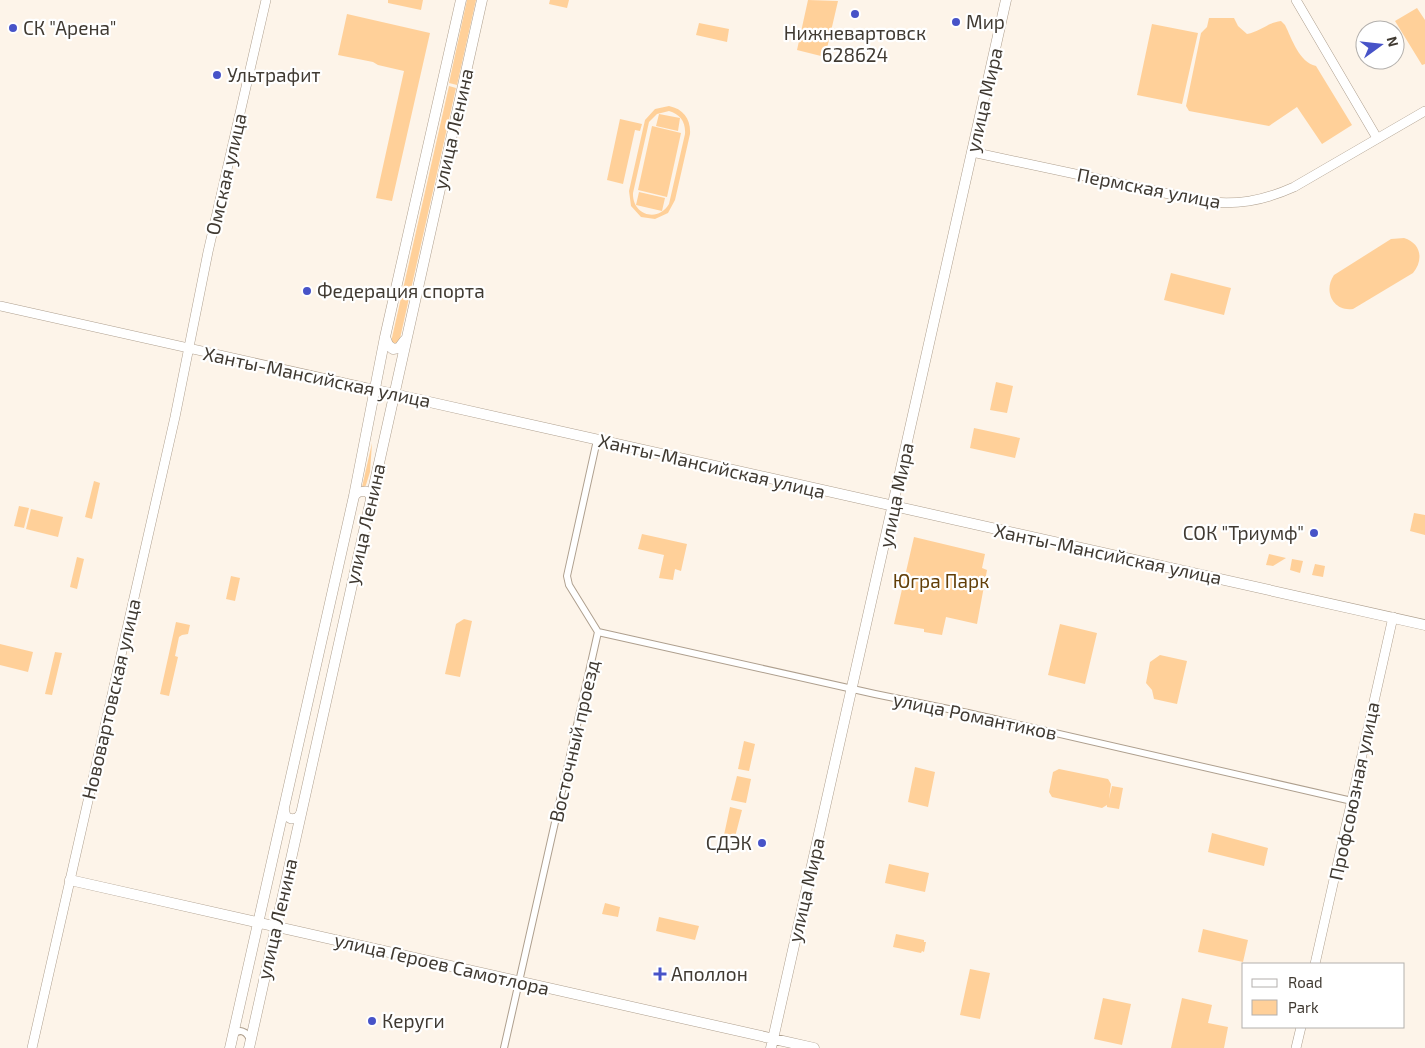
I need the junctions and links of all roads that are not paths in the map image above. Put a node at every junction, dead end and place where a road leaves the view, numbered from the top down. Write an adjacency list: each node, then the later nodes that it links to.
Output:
1 (266, 0): 12 (main road, Омская улица)
2 (461, 0): 10 (main road, улица Ленина)
3 (482, 0): 11 (main road, улица Ленина)
4 (1006, 0): 8 (main road, улица Мира)
5 (1296, 0): 7 (main road)
6 (1425, 111): 7 (main road, Пермская улица)
7 (1377, 138): 8 (main road, Пермская улица)
8 (972, 152): 18 (main road, улица Мира)
9 (0, 306): 12 (main road, Ханты-Мансийская улица)
10 (386, 337): 11 (main road); 13 (main road, улица Ленина)
11 (405, 340): 14 (main road, улица Ленина)
12 (188, 349): 13 (main road, Ханты-Мансийская улица); 26 (main road, Нововартовская улица)
13 (376, 390): 14 (main road, Ханты-Мансийская улица); 16 (main road, улица Ленина)
14 (394, 394): 15 (main road, Ханты-Мансийская улица); 17 (main road, улица Ленина)
15 (597, 440): 18 (main road, Ханты-Мансийская улица); 21 (street)
16 (354, 496): 17 (main road); 24 (main road, улица Ленина)
17 (371, 500): 25 (main road, улица Ленина)
18 (893, 507): 19 (main road, Ханты-Мансийская улица); 22 (main road, улица Мира)
19 (1393, 617): 20 (main road, Ханты-Мансийская улица); 23 (main road, Профсоюзная улица)
20 (1425, 624)
21 (598, 632): 22 (street, улица Романтиков); 30 (street, Восточный проезд)
22 (852, 689): 23 (street, улица Романтиков); 33 (main road, улица Мира)
23 (1352, 800): 29 (main road, Профсоюзная улица)
24 (284, 809): 25 (main road); 27 (main road, улица Ленина)
25 (301, 813): 28 (main road, улица Ленина)
26 (70, 880): 27 (main road, улица Героев Самотлора); 35 (main road, Нововартовская улица)
27 (258, 922): 28 (main road, улица Героев Самотлора); 32 (main road, улица Ленина)
28 (276, 926): 30 (main road, улица Героев Самотлора); 34 (main road, улица Ленина)
29 (1315, 963)
30 (520, 982): 33 (main road, улица Героев Самотлора); 37 (street, Восточный проезд)
31 (1301, 1028): 39 (main road)
32 (232, 1036): 34 (street); 36 (main road, улица Ленина)
33 (772, 1043): 38 (main road, улица Героев Самотлора)
34 (249, 1044)
35 (32, 1048)
36 (230, 1048)
37 (504, 1048)
38 (814, 1048)
39 (1296, 1048)

